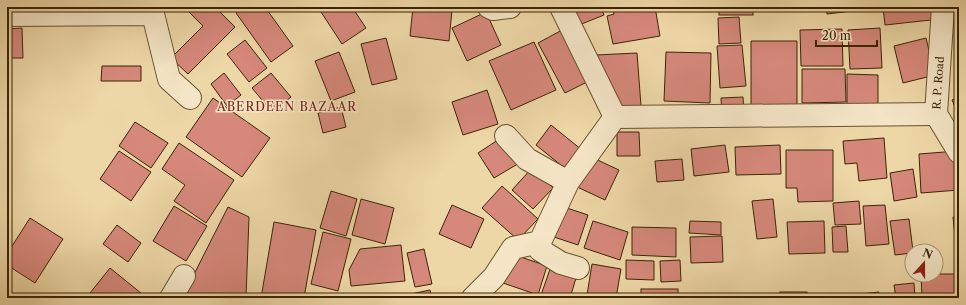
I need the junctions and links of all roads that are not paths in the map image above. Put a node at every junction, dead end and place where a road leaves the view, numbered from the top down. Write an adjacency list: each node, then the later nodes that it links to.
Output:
1 (489, 7): 2 (street)
2 (510, 7)
3 (561, 7): 9 (street)
4 (943, 7): 8 (street, R. P. Road)
5 (112, 11): 6 (street); 7 (street)
6 (7, 15)
7 (190, 98)
8 (936, 114): 9 (street); 11 (street, R. P. Road)
9 (615, 117): 12 (street)
10 (506, 136): 12 (street)
11 (959, 152)
12 (568, 182): 13 (street)
13 (540, 242): 14 (street); 17 (street)
14 (578, 268)
15 (184, 276): 16 (street)
16 (171, 298)
17 (473, 298)

